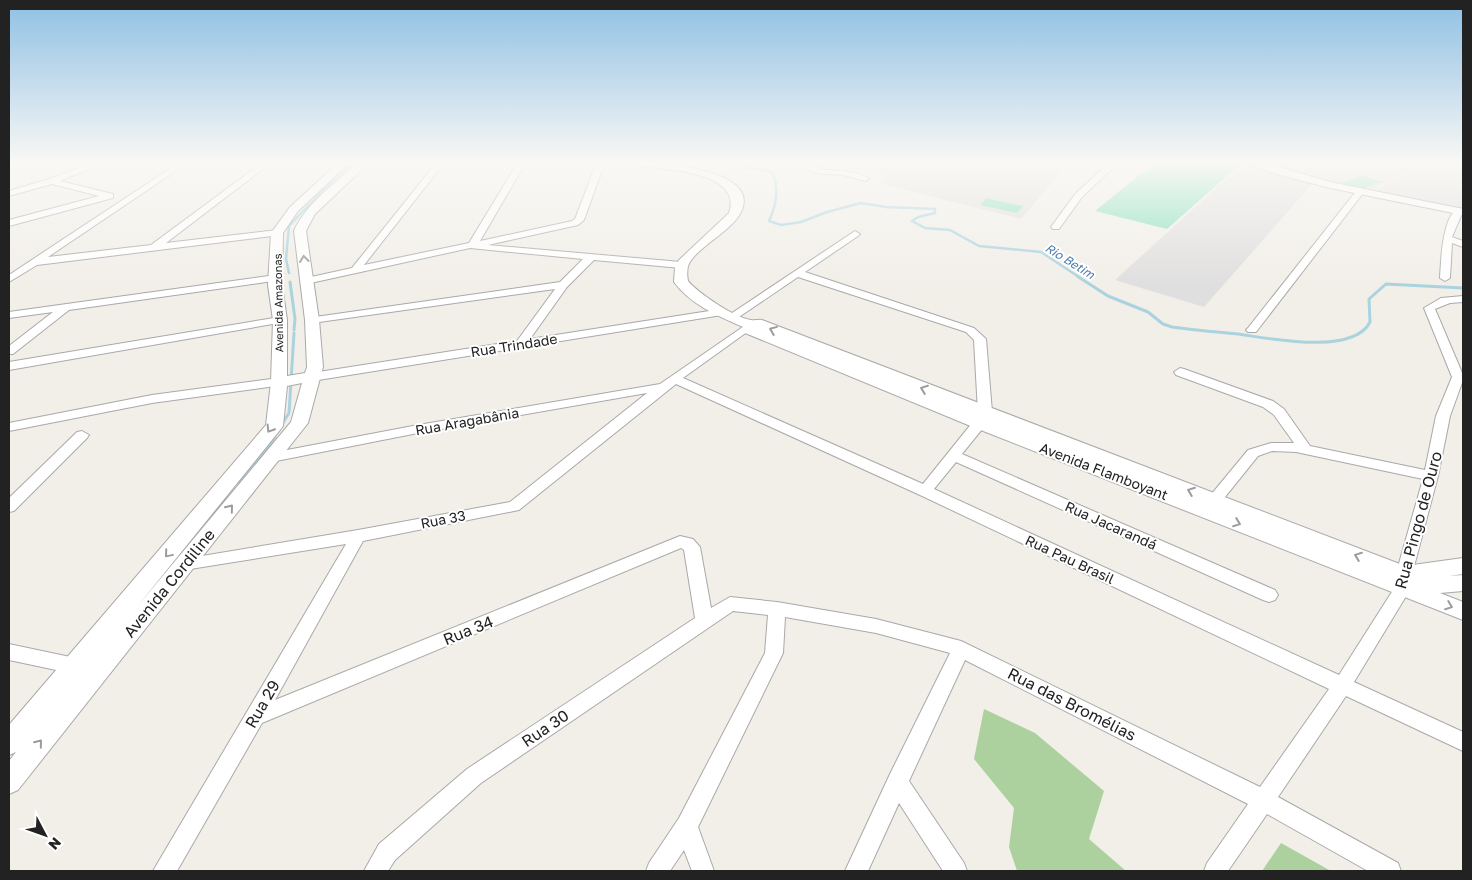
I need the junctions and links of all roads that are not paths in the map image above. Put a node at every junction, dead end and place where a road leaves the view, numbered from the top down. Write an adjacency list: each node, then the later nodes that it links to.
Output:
1 (84, 203): 14 (street)
2 (122, 203): 23 (street)
3 (213, 203): 21 (street)
4 (300, 203): 16 (street)
5 (323, 203): 30 (street, Avenida Amazonas, one-way to 5)
6 (408, 203): 25 (street)
7 (498, 203): 20 (street)
8 (585, 203): 20 (street)
9 (738, 203): 24 (street)
10 (1073, 203): 15 (street)
11 (1351, 203): 39 (street)
12 (1419, 203): 13 (street)
13 (1461, 211): 18 (street)
14 (9, 223)
15 (1056, 227)
16 (277, 233): 21 (street); 27 (street, Avenida Amazonas)
17 (855, 234): 26 (street)
18 (1447, 238): 19 (street); 28 (street)
19 (1463, 244)
20 (472, 246): 22 (street); 25 (street)
21 (153, 248): 23 (street)
22 (592, 256): 24 (street); 31 (street)
23 (35, 262): 29 (street)
24 (681, 265): 34 (street, Avenida Flamboyant)
25 (356, 269): 30 (street)
26 (797, 273): 34 (street); 47 (street)
27 (276, 278): 33 (street); 36 (street, Avenida Amazonas)
28 (1445, 278)
29 (9, 279)
30 (306, 281): 37 (street, Avenida Amazonas)
31 (564, 285): 37 (street); 40 (street)
32 (1463, 299): 53 (street, Rua Pingo de Ouro)
33 (65, 309): 35 (street); 41 (street)
34 (727, 314): 38 (street, Avenida Flamboyant); 40 (street, Rua Trindade)
35 (9, 315)
36 (280, 320): 42 (street); 45 (street, Avenida Amazonas)
37 (312, 320): 44 (street, Avenida Amazonas)
38 (750, 325): 46 (street, Rua 33); 47 (street, Avenida Flamboyant)
39 (1252, 330)
40 (521, 344): 44 (street, Rua Trindade)
41 (9, 351)
42 (9, 366)
43 (1180, 372): 50 (street)
44 (309, 377): 45 (street); 52 (street, Avenida Cordiline)
45 (282, 381): 48 (street); 69 (street, Avenida Cordiline, one-way to 69)
46 (669, 383): 52 (street, Rua Aragabânia); 54 (street, Rua Pau Brasil); 57 (street, Rua 33)
47 (982, 418): 51 (street); 55 (street, Avenida Flamboyant)
48 (9, 426)
49 (82, 435): 56 (street)
50 (1305, 450): 53 (street); 55 (street)
51 (952, 455): 54 (street); 62 (street, Rua Jacarandá)
52 (271, 457): 58 (street, Avenida Cordiline, one-way to 52)
53 (1431, 476): 60 (street, Rua Pingo de Ouro)
54 (925, 491): 70 (street, Rua Pau Brasil)
55 (1210, 505): 60 (street, Avenida Flamboyant)
56 (9, 507)
57 (358, 536): 58 (street, Rua 33); 71 (street, Rua 29)
58 (184, 564): 74 (street, Avenida Cordiline, one-way to 58)
59 (1463, 566): 60 (street)
60 (1403, 581): 61 (street); 65 (street, Avenida Flamboyant, one-way to 65); 70 (street, Rua Pingo de Ouro)
61 (1463, 583)
62 (1269, 595)
63 (730, 604): 64 (street, Rua das Bromélias); 66 (street, Rua 30)
64 (777, 609): 67 (street, Rua das Bromélias); 77 (street)
65 (1463, 611)
66 (704, 621): 71 (street, Rua 34); 79 (street, Rua 30)
67 (962, 649): 75 (street); 76 (street, Rua das Bromélias)
68 (9, 652): 69 (street)
69 (75, 666): 73 (street, Avenida Cordiline)
70 (1342, 686): 72 (street, Rua Pau Brasil); 76 (street, Rua Pingo de Ouro)
71 (256, 717): 78 (street, Rua 29)
72 (1463, 742)
73 (9, 743)
74 (9, 781)
75 (897, 781): 82 (street); 83 (street)
76 (1263, 800): 84 (street, Rua Pingo de Ouro); 85 (street, Rua das Bromélias)
77 (687, 826): 80 (street); 81 (street)
78 (164, 871)
79 (375, 871)
80 (657, 871)
81 (703, 871)
82 (856, 871)
83 (956, 871)
84 (1215, 871)
85 (1390, 871)

